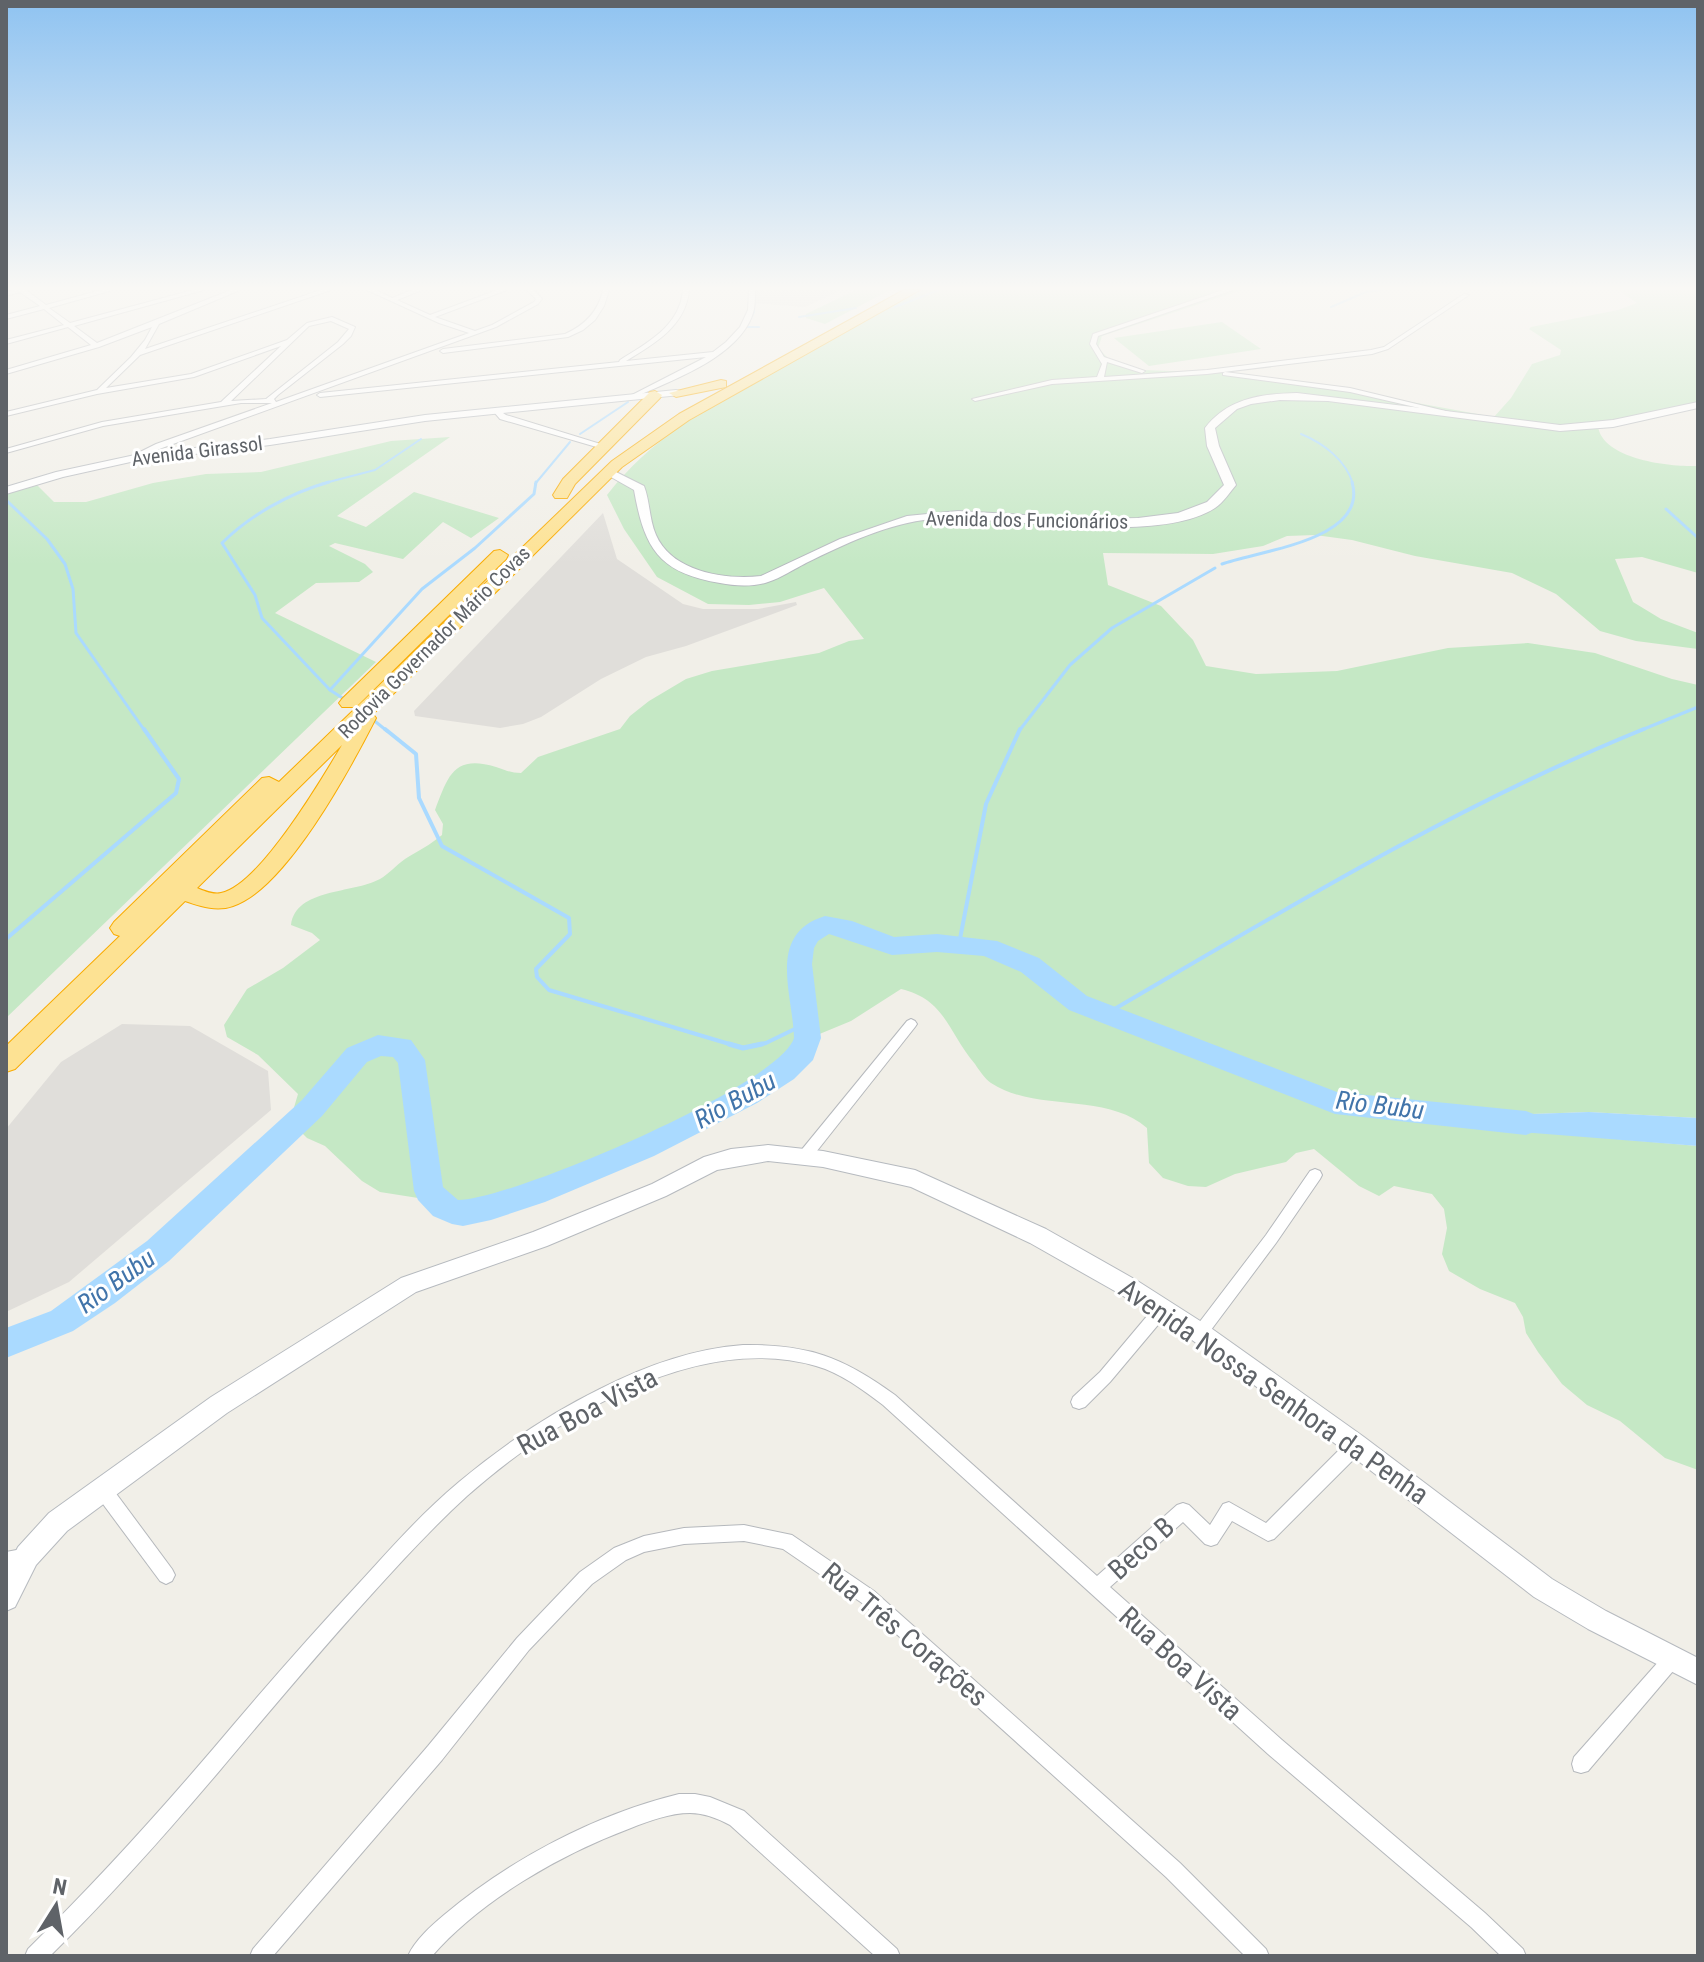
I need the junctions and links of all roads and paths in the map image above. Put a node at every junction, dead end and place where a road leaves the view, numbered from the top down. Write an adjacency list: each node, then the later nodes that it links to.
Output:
1 (108, 382): 13 (street)
2 (159, 382): 13 (street)
3 (246, 382): 22 (street)
4 (289, 382): 20 (street)
5 (342, 382): 16 (street)
6 (447, 382): 16 (street)
7 (661, 382): 17 (street)
8 (726, 382): 12 (highway, Rodovia Governador Mário Covas)
9 (748, 382): 29 (highway, Rodovia Governador Mário Covas)
10 (1066, 382): 19 (street)
11 (1286, 382): 26 (street)
12 (721, 384): 14 (highway); 18 (highway, Rodovia Governador Mário Covas)
13 (97, 392): 25 (street)
14 (676, 393): 15 (street, Avenida Girassol); 18 (highway)
15 (655, 395): 17 (street, Avenida Girassol); 27 (highway)
16 (300, 396): 21 (street)
17 (633, 396): 24 (street, Avenida Girassol)
18 (694, 399): 29 (highway); 33 (highway, Rodovia Governador Mário Covas)
19 (975, 399)
20 (268, 401): 21 (street); 22 (street)
21 (279, 402): 30 (street)
22 (224, 403): 28 (street)
23 (1698, 405): 26 (street, Avenida dos Funcionários)
24 (498, 412): 27 (street); 30 (street, Avenida Girassol)
25 (6, 414)
26 (1454, 414): 31 (street, Avenida dos Funcionários)
27 (603, 446): 33 (highway)
28 (6, 451)
29 (628, 455): 31 (highway, Rodovia Governador Mário Covas)
30 (135, 458): 32 (street, Avenida Girassol)
31 (608, 472): 34 (highway, Rodovia Governador Mário Covas)
32 (6, 491)
33 (561, 495): 35 (highway, Rodovia Governador Mário Covas)
34 (374, 701): 36 (highway, Rodovia Governador Mário Covas); 36 (highway)
35 (316, 737): 36 (highway); 38 (highway, Rodovia Governador Mário Covas)
36 (184, 892): 39 (highway, Rodovia Governador Mário Covas)
37 (911, 1024): 40 (street)
38 (6, 1042)
39 (6, 1062)
40 (804, 1157): 42 (street, Avenida Nossa Senhora da Penha); 46 (street, Avenida Nossa Senhora da Penha)
41 (1315, 1175): 43 (street)
42 (1163, 1308): 43 (street, Avenida Nossa Senhora da Penha); 44 (street)
43 (1200, 1333): 45 (street, Avenida Nossa Senhora da Penha)
44 (1079, 1402)
45 (1356, 1445): 49 (street, Beco B); 51 (street, Avenida Nossa Senhora da Penha)
46 (103, 1490): 47 (street, Avenida Nossa Senhora da Penha); 48 (street)
47 (16, 1559): 50 (street, Avenida Nossa Senhora da Penha)
48 (166, 1575)
49 (1098, 1587): 54 (street, Rua Boa Vista); 59 (street, Rua Boa Vista)
50 (6, 1598)
51 (1673, 1658): 52 (street, Avenida Nossa Senhora da Penha); 53 (street)
52 (1698, 1672)
53 (1581, 1764)
54 (35, 1956)
55 (260, 1956): 58 (street, Rua Três Corações)
56 (418, 1956): 57 (street)
57 (890, 1956)
58 (1259, 1956)
59 (1516, 1956)

